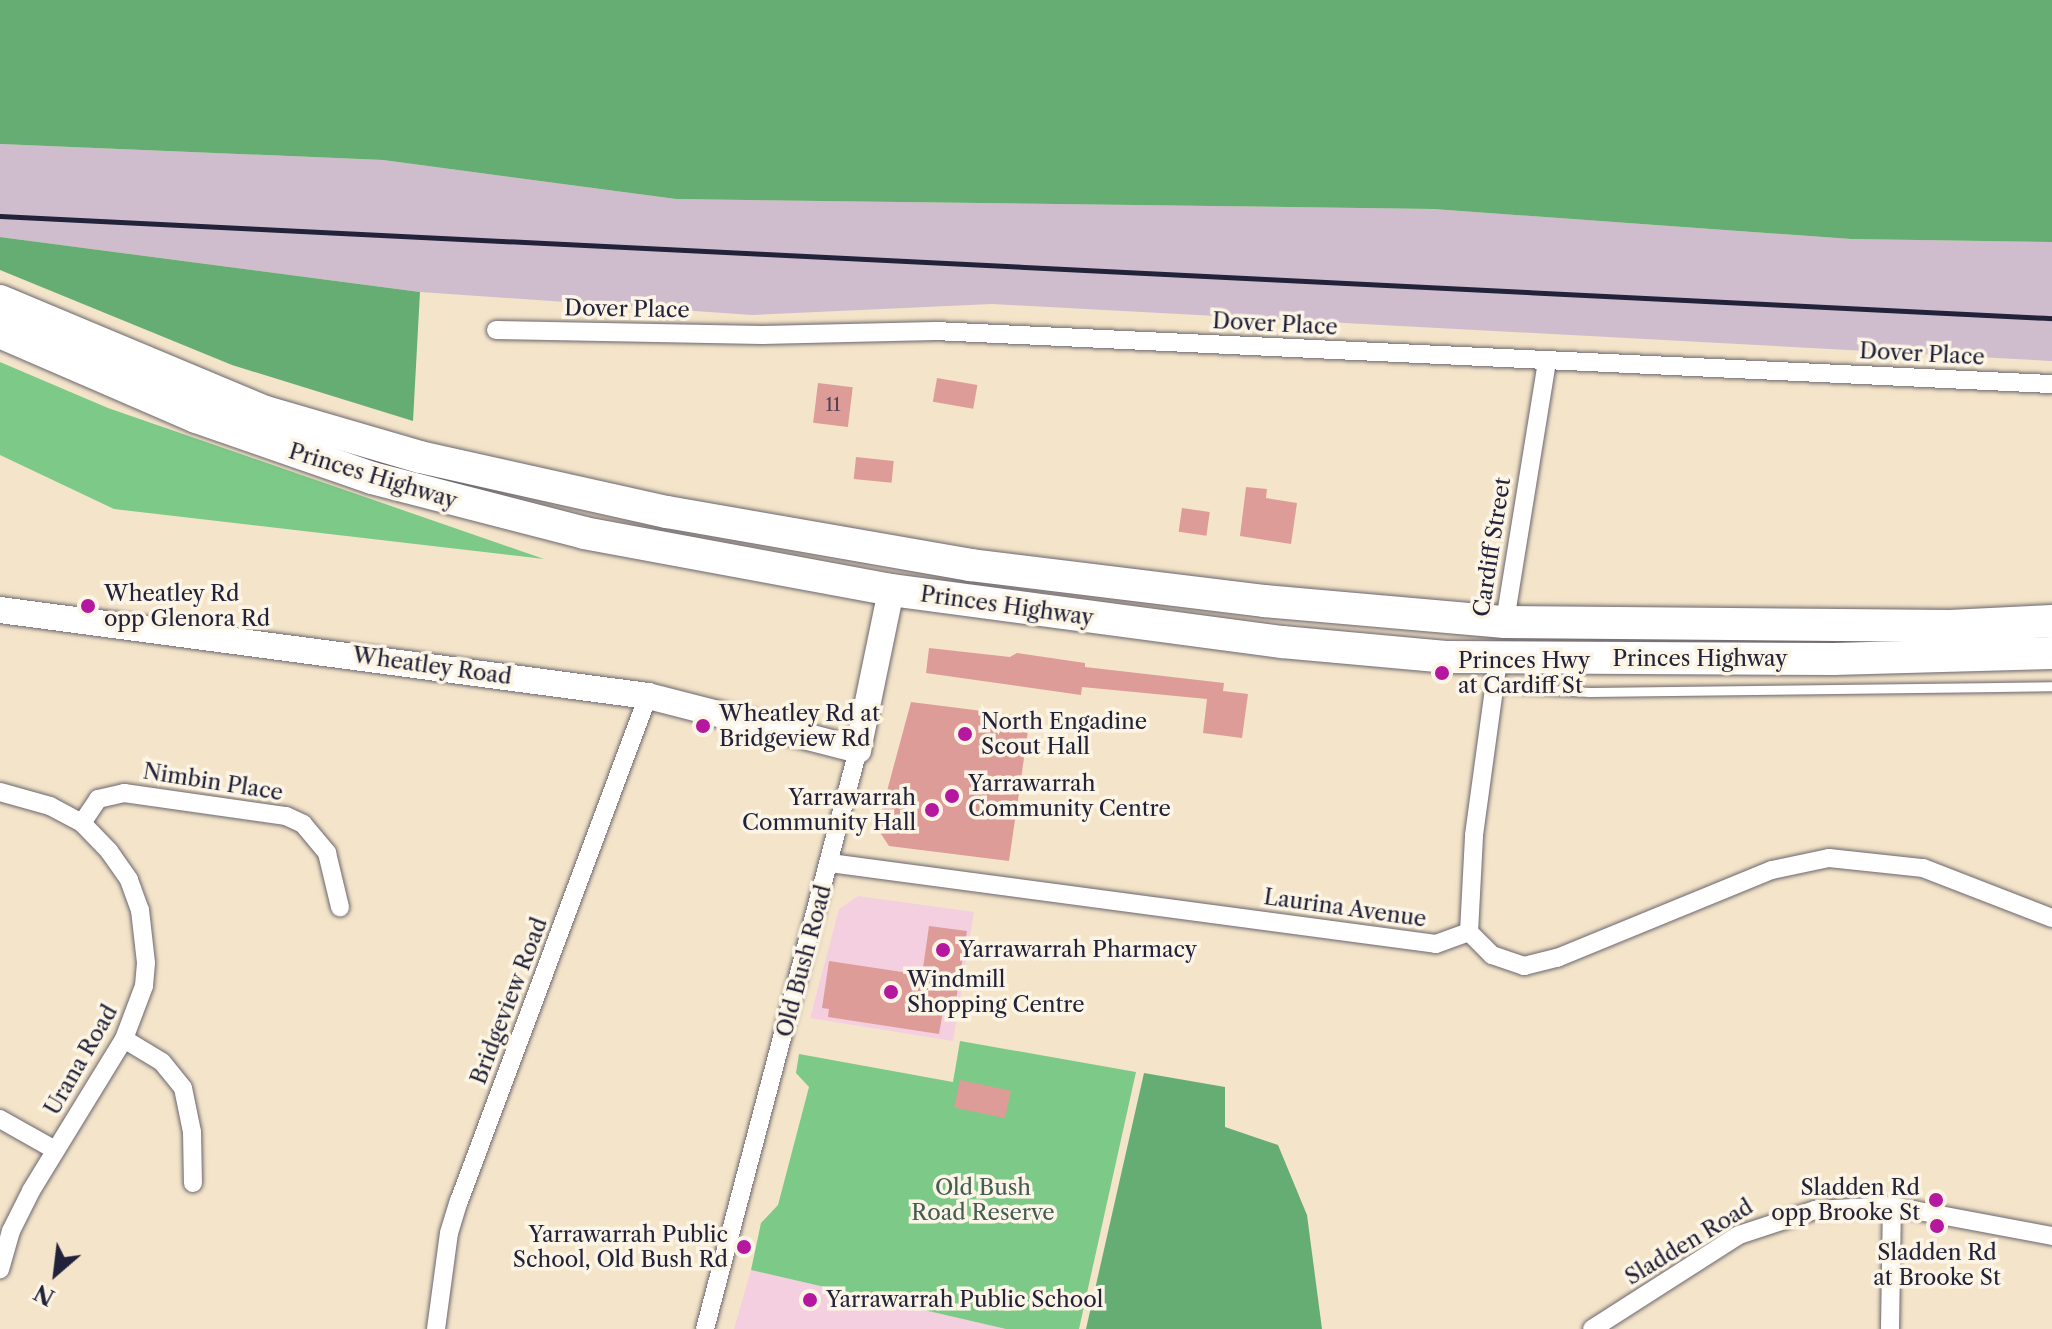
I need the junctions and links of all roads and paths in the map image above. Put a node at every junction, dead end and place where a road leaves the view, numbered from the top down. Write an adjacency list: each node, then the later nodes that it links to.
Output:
1 (0, 301): 6 (highway, Princes Highway)
2 (496, 330): 4 (street, Dover Place)
3 (0, 332): 8 (highway, Princes Highway)
4 (1547, 361): 5 (street, Dover Place); 11 (street, Cardiff Street)
5 (2052, 384)
6 (615, 502): 7 (highway, Princes Highway); 8 (highway)
7 (971, 565): 8 (highway); 11 (highway, Princes Highway)
8 (891, 590): 13 (highway, Princes Highway); 16 (street, Old Bush Road)
9 (0, 610): 15 (street, Wheatley Road)
10 (2052, 621): 11 (highway, Princes Highway)
11 (1505, 622): 13 (street, Cardiff Street)
12 (2052, 653): 13 (highway, Princes Highway)
13 (1496, 673): 14 (lane); 22 (street, Cardiff Street)
14 (2052, 686)
15 (648, 696): 16 (street, Wheatley Road); 30 (street, Bridgeview Road)
16 (858, 750): 19 (street, Old Bush Road)
17 (0, 792): 18 (street, Urana Road)
18 (82, 823): 20 (street, Nimbin Place); 23 (street, Urana Road)
19 (830, 863): 22 (street, Laurina Avenue); 31 (street, Old Bush Road)
20 (340, 907)
21 (2052, 918): 22 (street)
22 (1469, 932)
23 (124, 1039): 25 (street, Urana Road); 26 (street)
24 (0, 1119): 25 (street)
25 (55, 1150): 29 (street, Urana Road)
26 (193, 1183)
27 (1892, 1206): 28 (street, Sladden Road); 32 (street, Sladden Road); 33 (street)
28 (2052, 1236)
29 (0, 1269)
30 (436, 1329)
31 (705, 1329)
32 (1592, 1329)
33 (1890, 1329)

